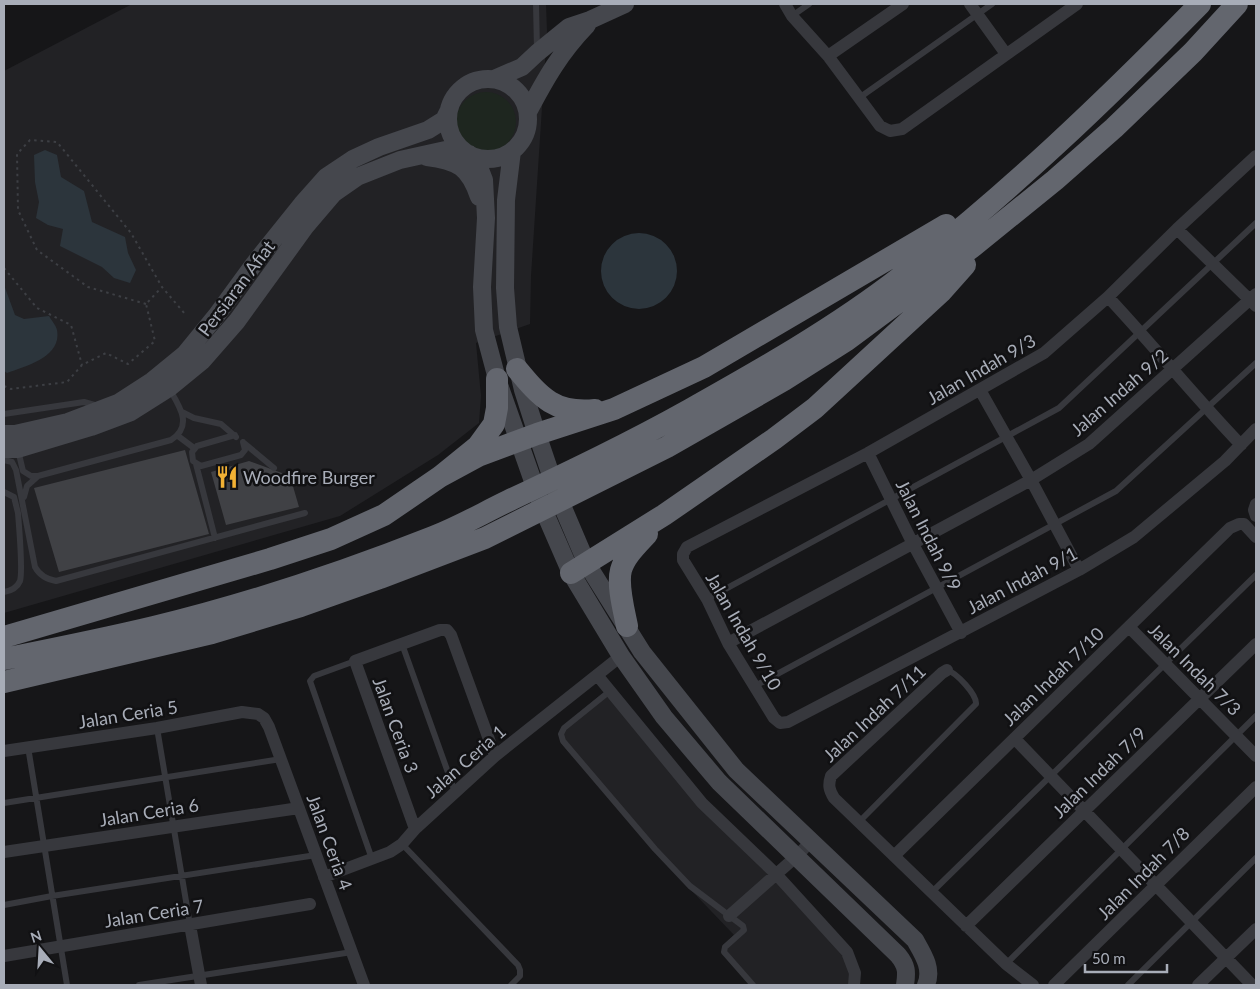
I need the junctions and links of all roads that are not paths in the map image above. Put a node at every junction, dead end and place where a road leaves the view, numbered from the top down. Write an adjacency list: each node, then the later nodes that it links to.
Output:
1 (536, 4): 13 (lane)
2 (625, 4): 12 (main road)
3 (784, 4): 11 (street)
4 (809, 4): 11 (lane)
5 (903, 4): 15 (street)
6 (992, 4): 10 (lane)
7 (1077, 4): 14 (street)
8 (1200, 4): 25 (highway)
9 (1237, 4): 28 (highway)
10 (974, 9): 14 (street); 17 (lane)
11 (792, 16): 15 (street)
12 (590, 20): 13 (main road); 19 (main road)
13 (537, 53): 16 (main road)
14 (1006, 54): 17 (street)
15 (828, 56): 17 (street)
16 (494, 79): 18 (main road); 19 (main road)
17 (859, 98)
18 (449, 110): 20 (main road); 24 (main road, Persiaran Afiat)
19 (528, 112): 21 (main road)
20 (464, 151): 21 (main road); 22 (main road, Persiaran Afiat); 26 (main road)
21 (512, 151): 35 (main road)
22 (416, 156): 24 (main road, Persiaran Afiat); 26 (main road)
23 (1256, 156): 29 (street, Jalan Indah 9/3)
24 (341, 178): 38 (main road, Persiaran Afiat); 40 (main road, Persiaran Afiat)
25 (999, 195): 41 (highway); 87 (highway)
26 (486, 218): 37 (main road)
27 (1256, 223): 30 (lane)
28 (1000, 225): 66 (highway); 92 (highway)
29 (1177, 229): 30 (street); 31 (street, Jalan Indah 9/3)
30 (1214, 265): 32 (street); 33 (lane)
31 (1108, 297): 33 (street); 39 (street, Jalan Indah 9/3)
32 (1254, 300): 36 (street, Jalan Indah 9/2)
33 (1141, 332): 36 (street); 48 (lane)
34 (1256, 364): 42 (lane)
35 (517, 369): 41 (highway); 51 (main road)
36 (1172, 369): 42 (street); 60 (street, Jalan Indah 9/2)
37 (497, 379): 51 (main road); 59 (highway)
38 (169, 388): 43 (lane); 49 (main road, Persiaran Afiat)
39 (980, 390): 48 (street); 54 (street, Jalan Indah 9/3)
40 (104, 408): 44 (lane); 49 (main road, Persiaran Afiat)
41 (614, 409): 51 (highway)
42 (1207, 409): 52 (street); 68 (lane)
43 (182, 412): 46 (lane); 47 (lane)
44 (4, 414)
45 (1256, 429): 52 (street, Jalan Indah 9/1)
46 (178, 436): 53 (lane); 58 (lane)
47 (235, 436): 50 (lane); 53 (lane)
48 (1006, 436): 60 (street); 62 (lane)
49 (10, 442): 58 (lane)
50 (242, 442): 56 (lane); 57 (lane)
51 (530, 444): 59 (highway); 73 (main road)
52 (1241, 445): 74 (street, Jalan Indah 9/1)
53 (194, 448): 56 (lane)
54 (868, 453): 62 (street, Jalan Indah 9/9); 72 (street, Jalan Indah 9/3)
55 (4, 460): 63 (lane)
56 (196, 464): 70 (lane)
57 (274, 468)
58 (38, 476): 63 (lane)
59 (441, 476): 82 (highway)
60 (1031, 480): 68 (street); 71 (street, Jalan Indah 9/2)
61 (4, 492): 77 (lane)
62 (890, 499): 71 (street, Jalan Indah 9/9); 78 (lane)
63 (23, 501): 70 (lane)
64 (1256, 504): 67 (street)
65 (305, 513): 70 (lane)
66 (664, 515): 73 (highway); 79 (highway)
67 (1256, 516)
68 (1055, 524): 74 (street); 76 (lane)
69 (1256, 537): 80 (street, Jalan Indah 7/10)
70 (216, 538)
71 (913, 544): 76 (street, Jalan Indah 9/9); 83 (street, Jalan Indah 9/2)
72 (682, 554): 78 (street, Jalan Indah 9/10)
73 (576, 562): 79 (main road); 86 (main road)
74 (1079, 570): 81 (street, Jalan Indah 9/1)
75 (1256, 575): 89 (lane)
76 (937, 588): 81 (street, Jalan Indah 9/9); 93 (lane)
77 (4, 592)
78 (707, 599): 83 (street, Jalan Indah 9/10)
79 (627, 626): 118 (main road)
80 (1129, 627): 89 (street, Jalan Indah 7/3); 101 (street, Jalan Indah 7/10)
81 (961, 632): 98 (street, Jalan Indah 9/1)
82 (4, 636)
83 (728, 643): 93 (street, Jalan Indah 9/10)
84 (402, 644): 88 (street); 104 (street); 110 (lane)
85 (1256, 644): 95 (street, Jalan Indah 7/9)
86 (620, 656): 91 (street, Jalan Ceria 1); 124 (main road)
87 (4, 659)
88 (355, 662): 117 (street, Jalan Ceria 3); 127 (lane)
89 (1165, 664): 95 (street, Jalan Indah 7/3); 108 (lane)
90 (947, 670): 115 (lane); 115 (street, Jalan Indah 7/11)
91 (597, 675): 94 (street); 104 (street, Jalan Ceria 1)
92 (4, 682)
93 (755, 686): 98 (street, Jalan Indah 9/10)
94 (610, 691): 128 (street); 136 (lane)
95 (1200, 699): 100 (street, Jalan Indah 7/3); 114 (street, Jalan Indah 7/9)
96 (258, 714): 99 (street, Jalan Ceria 5); 106 (street, Jalan Ceria 4)
97 (1256, 716): 100 (lane)
98 (780, 723)
99 (157, 728): 102 (street, Jalan Ceria 5); 107 (lane)
100 (1236, 736): 105 (street, Jalan Indah 7/3); 121 (lane)
101 (1015, 738): 108 (street); 125 (street, Jalan Indah 7/10)
102 (28, 747): 103 (street, Jalan Ceria 5); 111 (lane)
103 (4, 751)
104 (496, 756): 110 (street, Jalan Ceria 1)
105 (1256, 756)
106 (281, 759): 107 (lane); 113 (street, Jalan Ceria 4)
107 (165, 776): 111 (lane); 116 (lane)
108 (1051, 776): 114 (street); 132 (lane)
109 (1256, 787): 131 (street, Jalan Indah 7/8)
110 (455, 792): 117 (street, Jalan Ceria 1)
111 (36, 797): 112 (lane); 120 (lane)
112 (4, 803)
113 (299, 808): 116 (street, Jalan Ceria 6); 123 (street, Jalan Ceria 4)
114 (1084, 811): 121 (street); 139 (street, Jalan Indah 7/9)
115 (859, 822): 125 (street)
116 (174, 826): 120 (street, Jalan Ceria 6); 129 (lane)
117 (415, 829): 119 (street, Jalan Ceria 1)
118 (811, 841): 124 (street); 154 (main road)
119 (402, 844): 127 (street, Jalan Ceria 1); 150 (lane)
120 (44, 846): 122 (street, Jalan Ceria 6); 133 (lane)
121 (1122, 850): 131 (street); 145 (lane)
122 (4, 852)
123 (316, 855): 129 (lane); 130 (street, Jalan Ceria 4)
124 (796, 856): 128 (street); 153 (main road)
125 (894, 856): 132 (street)
126 (1256, 858): 137 (lane)
127 (372, 859): 130 (street, Jalan Ceria 1)
128 (776, 874): 136 (street); 152 (street)
129 (182, 877): 133 (lane); 138 (lane)
130 (324, 877): 142 (street, Jalan Ceria 4)
131 (1156, 885): 137 (street); 156 (street, Jalan Indah 7/8)
132 (932, 892): 139 (street)
133 (52, 896): 135 (lane); 141 (lane)
134 (310, 904): 138 (street, Jalan Ceria 7)
135 (4, 905)
136 (729, 916): 151 (lane)
137 (1191, 922): 144 (street); 157 (lane)
138 (190, 925): 141 (street, Jalan Ceria 7); 146 (street)
139 (966, 926): 145 (street)
140 (1256, 929): 144 (street)
141 (61, 946): 143 (street, Jalan Ceria 7); 147 (lane)
142 (352, 952): 146 (lane); 149 (street, Jalan Ceria 4)
143 (4, 956)
144 (1226, 958): 158 (street); 159 (street)
145 (1006, 964): 155 (street)
146 (200, 980): 148 (lane)
147 (67, 985)
148 (138, 985)
149 (364, 985)
150 (511, 985)
151 (753, 985)
152 (854, 985)
153 (904, 985)
154 (926, 985)
155 (1033, 985)
156 (1054, 985)
157 (1128, 985)
158 (1198, 985)
159 (1252, 985)

